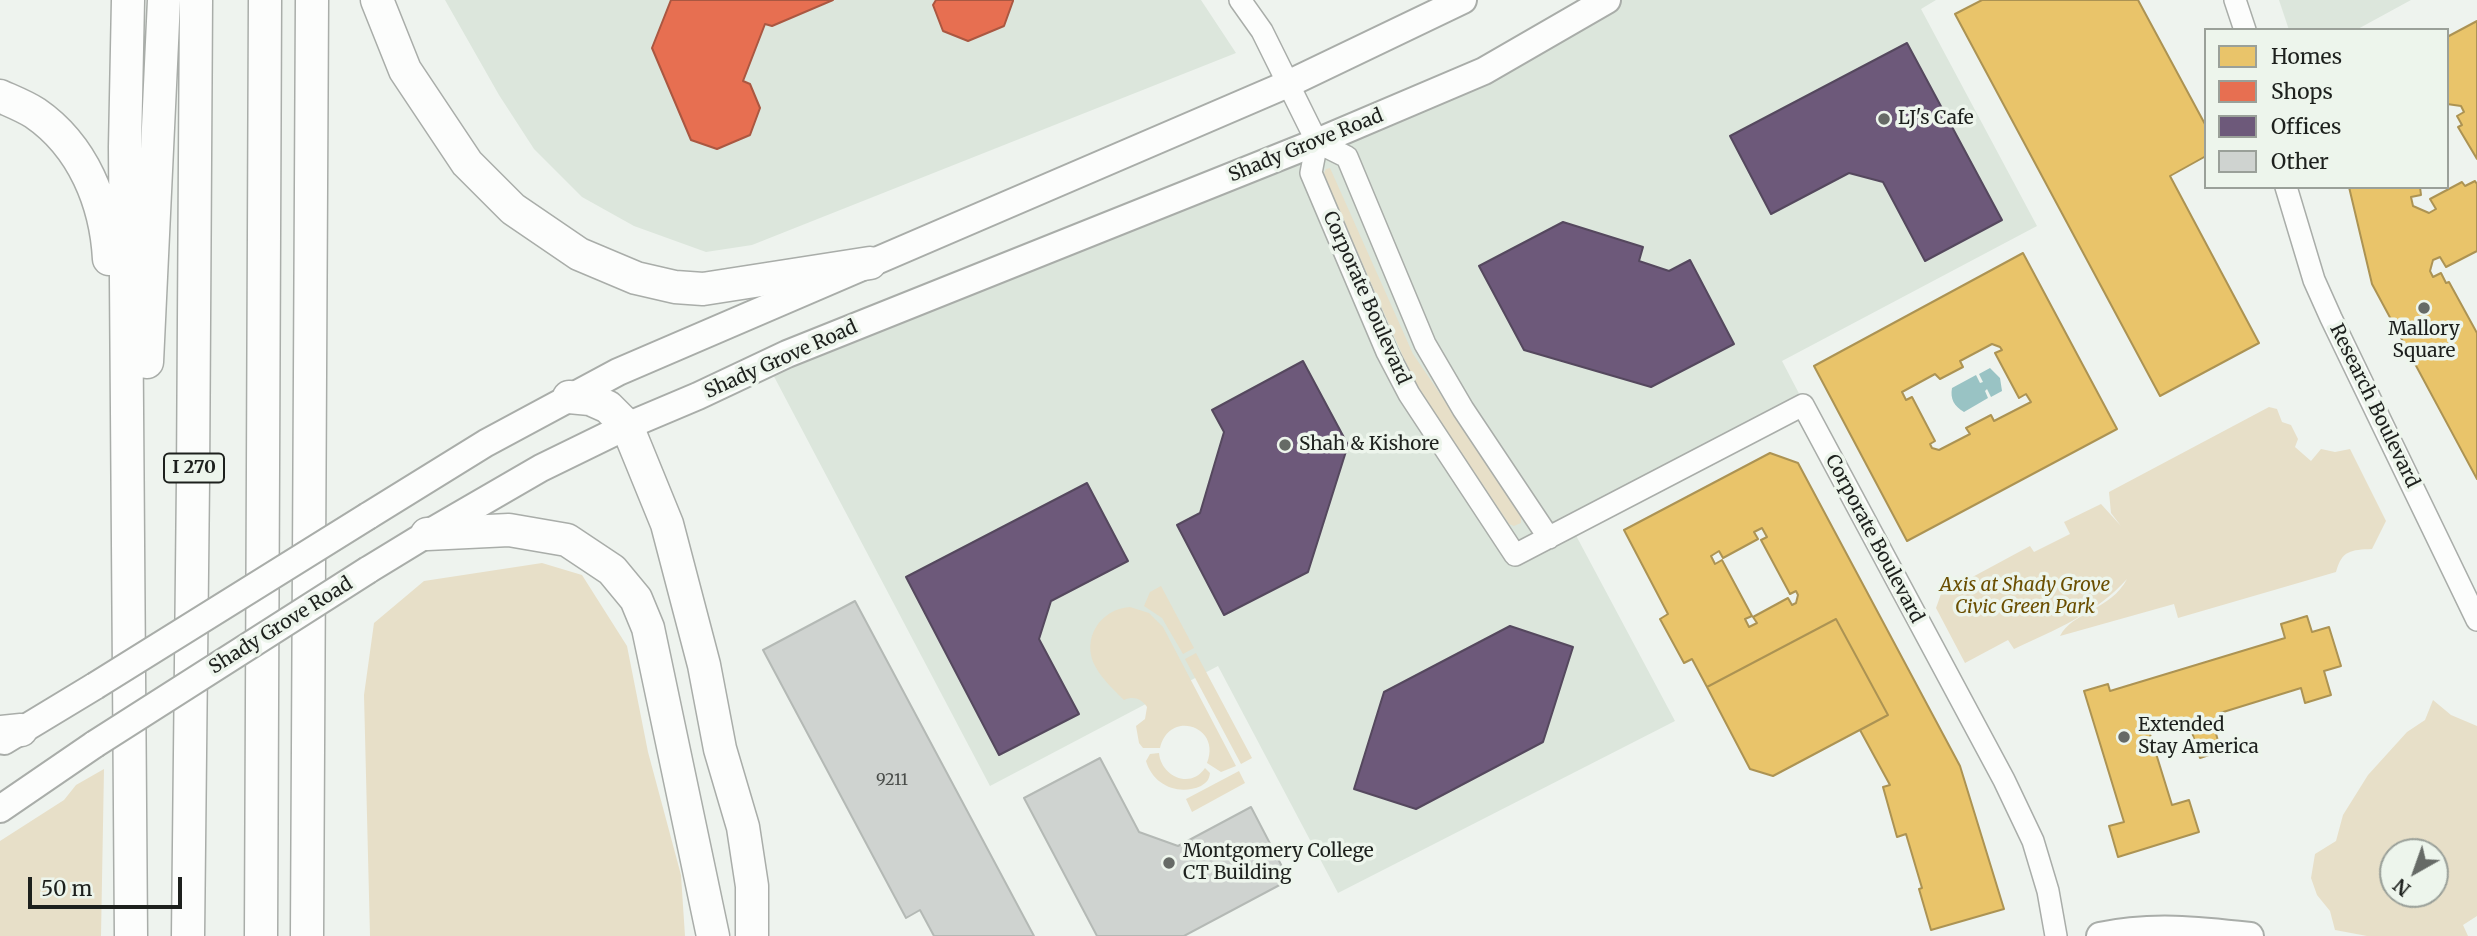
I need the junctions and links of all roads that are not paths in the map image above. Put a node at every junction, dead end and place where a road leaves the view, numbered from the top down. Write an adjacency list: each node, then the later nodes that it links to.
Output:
1 (128, 0): 17 (highway)
2 (164, 0): 20 (highway)
3 (196, 0): 28 (highway, I 270)
4 (265, 0): 29 (highway)
5 (312, 0): 26 (highway)
6 (377, 0): 16 (highway)
7 (1240, 0): 12 (street)
8 (1463, 0): 12 (main road)
9 (1607, 0): 14 (main road, Shady Grove Road)
10 (2235, 0): 11 (street)
11 (2244, 28)
12 (1290, 83): 14 (street); 16 (main road)
13 (0, 96): 17 (highway)
14 (1317, 142): 19 (main road, Shady Grove Road); 22 (street, Corporate Boulevard); 22 (street, Corporate Boulevard)
15 (2287, 189): 23 (street, Research Boulevard)
16 (870, 263): 18 (main road)
17 (128, 384): 20 (highway)
18 (569, 397): 19 (highway); 24 (main road, bridge)
19 (627, 426): 21 (main road, Shady Grove Road); 31 (highway)
20 (127, 464): 27 (highway)
21 (426, 534): 25 (main road, Shady Grove Road, bridge); 30 (highway)
22 (1549, 538): 32 (street, Corporate Boulevard)
23 (2477, 620)
24 (7, 735)
25 (0, 809)
26 (309, 926)
27 (131, 936)
28 (188, 936)
29 (261, 936)
30 (713, 936)
31 (752, 936)
32 (2056, 936)
33 (2100, 936): 34 (main road)
34 (2250, 936)

